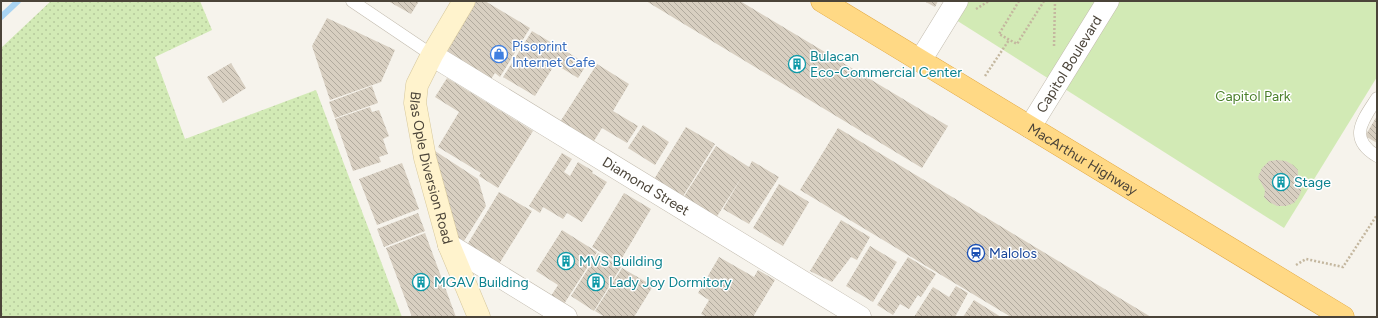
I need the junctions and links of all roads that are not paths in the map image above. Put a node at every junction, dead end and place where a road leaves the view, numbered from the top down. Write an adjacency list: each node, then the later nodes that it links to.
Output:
1 (352, 1): 6 (lane)
2 (464, 1): 6 (main road, Blas Ople Diversion Road)
3 (822, 1): 7 (highway, MacArthur Highway)
4 (957, 1): 7 (street)
5 (1108, 1): 9 (street, Capitol Boulevard)
6 (432, 55): 11 (main road, Blas Ople Diversion Road); 14 (street, Diamond Street)
7 (920, 61): 9 (highway, MacArthur Highway)
8 (1377, 98): 10 (lane)
9 (1030, 128): 15 (highway, MacArthur Highway)
10 (1377, 156)
11 (449, 245): 12 (main road, Blas Ople Diversion Road); 13 (street)
12 (479, 317)
13 (566, 317)
14 (860, 317)
15 (1343, 317)

